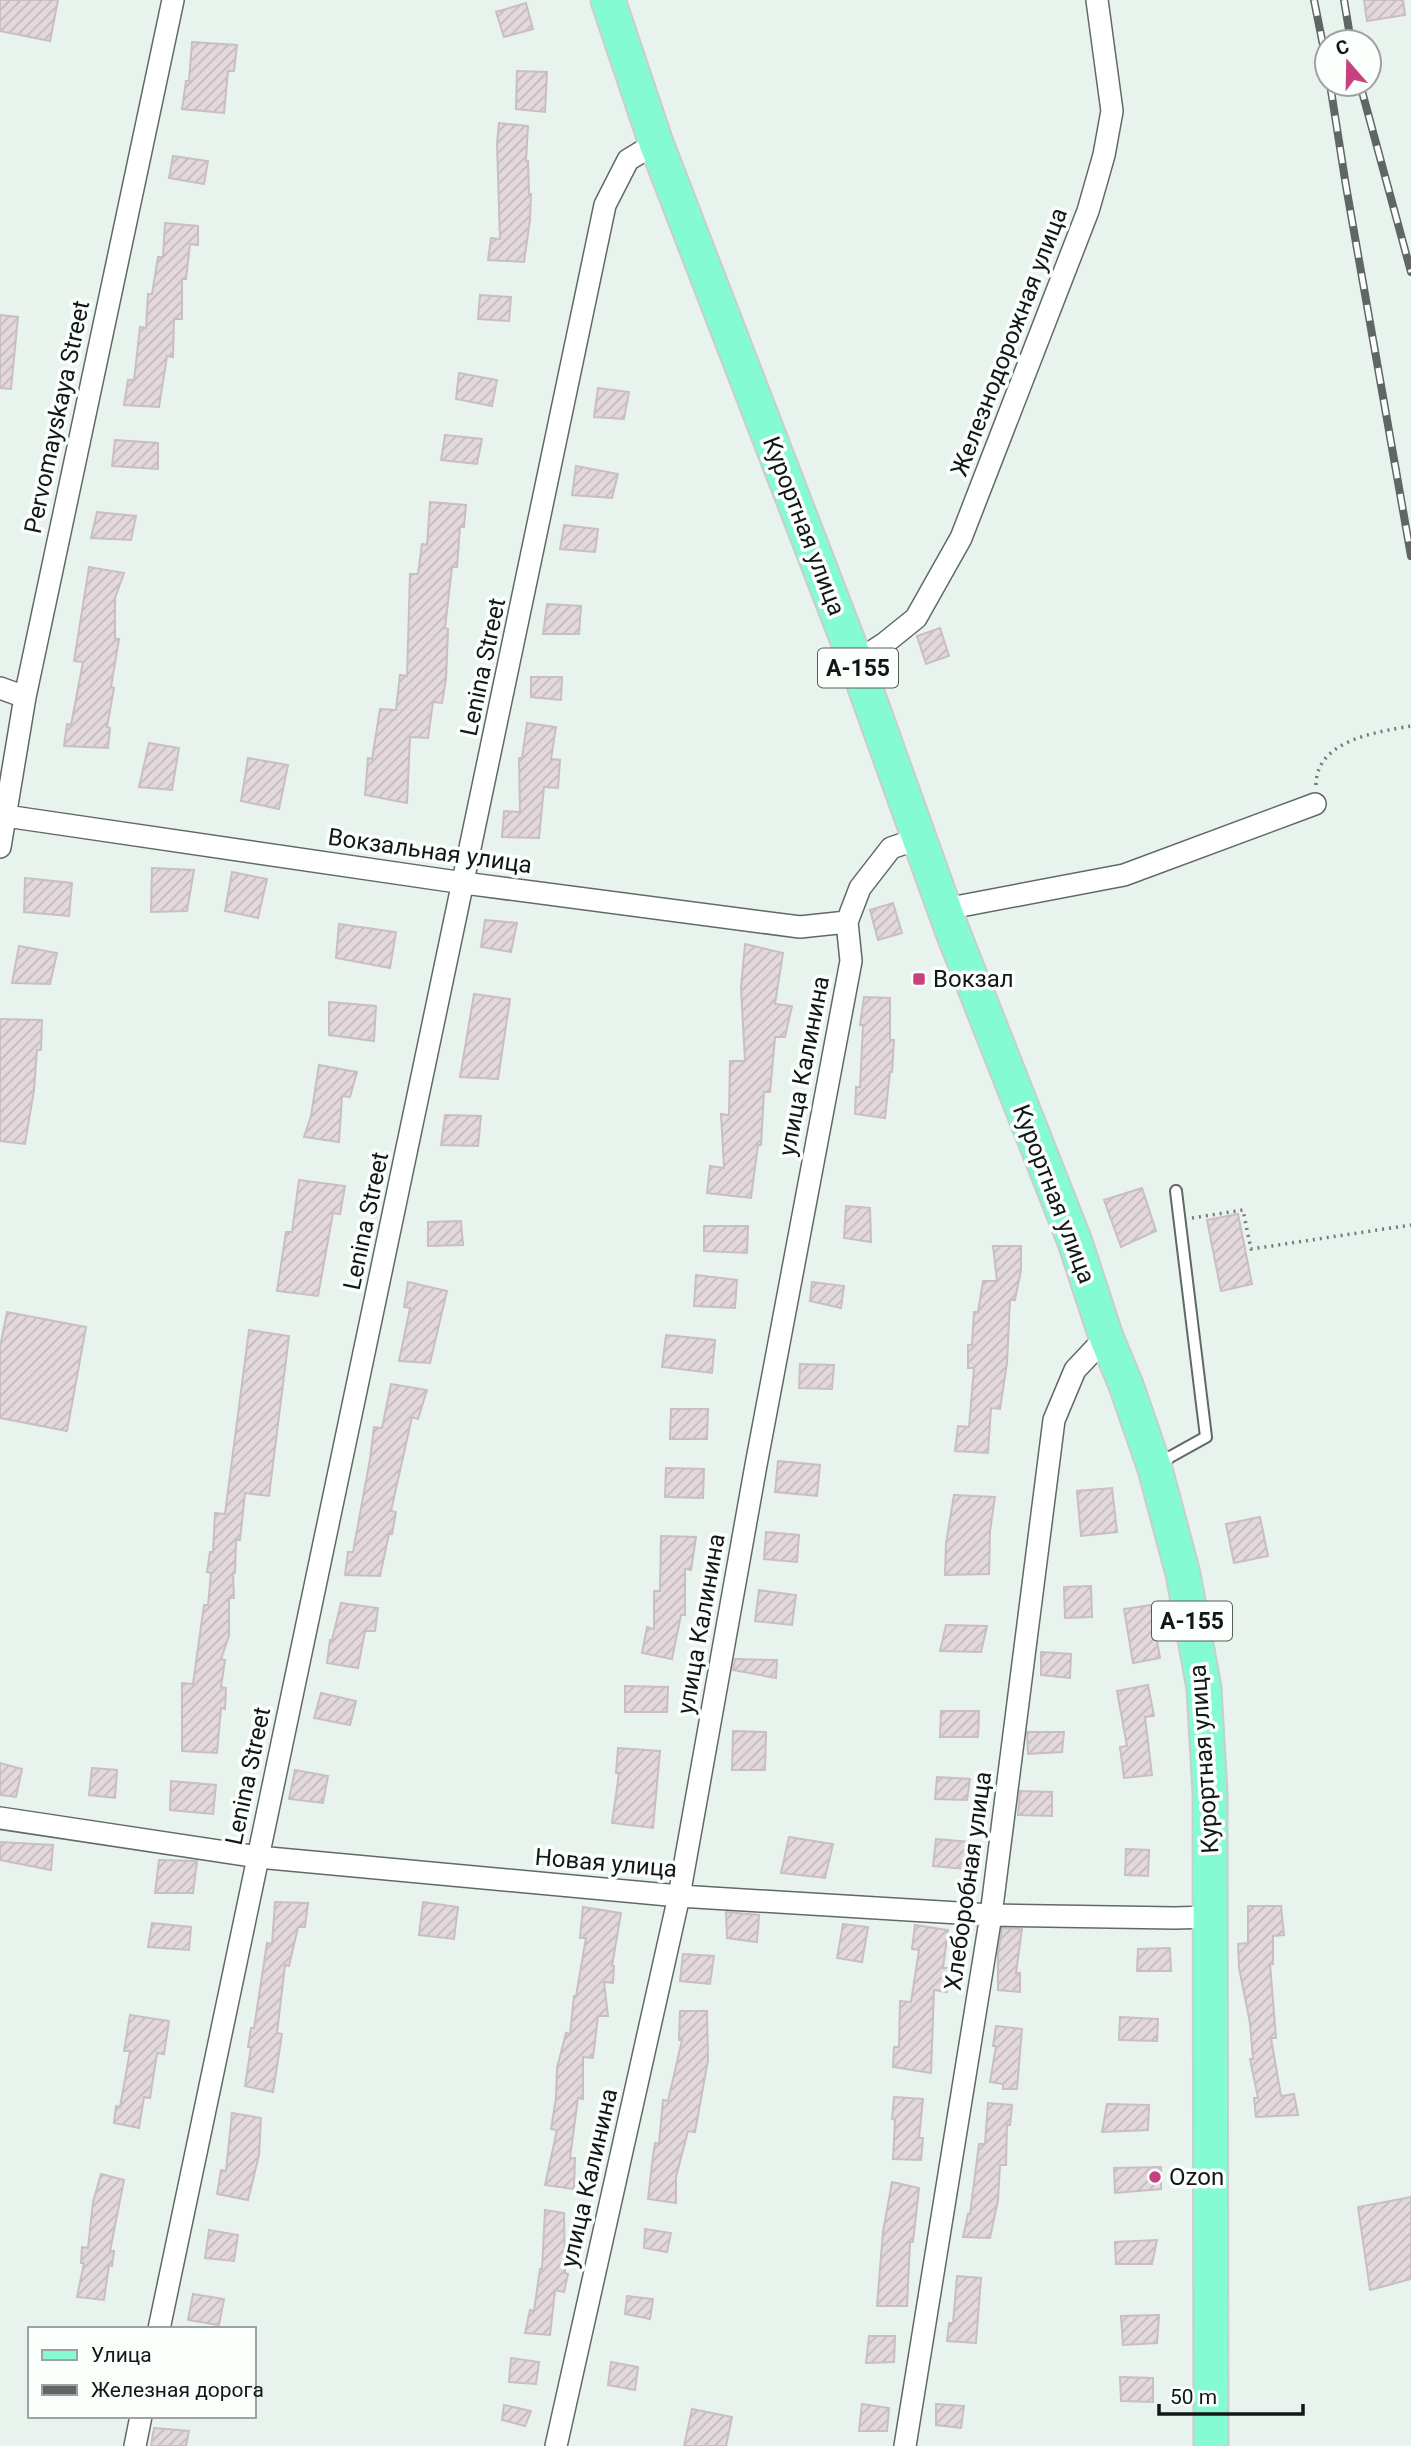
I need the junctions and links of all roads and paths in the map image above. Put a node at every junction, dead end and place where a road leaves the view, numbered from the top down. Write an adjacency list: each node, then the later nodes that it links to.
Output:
1 (173, 0): 7 (street, Pervomayskaya Street)
2 (608, 0): 4 (main road, Курортная улица / А-155)
3 (1097, 0): 5 (street, Железнодорожная улица)
4 (656, 143): 5 (main road, Курортная улица / А-155); 13 (street, Lenina Street)
5 (856, 662): 11 (main road, Курортная улица / А-155)
6 (0, 688): 7 (street)
7 (25, 696): 10 (street, Pervomayskaya Street)
8 (1411, 726): 9 (path)
9 (1315, 804): 14 (street)
10 (6, 816): 12 (street, Pervomayskaya Street); 13 (street, Вокзальная улица)
11 (920, 838): 14 (main road, Курортная улица / А-155); 15 (street, улица Калинина)
12 (0, 847)
13 (464, 883): 15 (street, Вокзальная улица); 22 (street, Lenina Street)
14 (944, 909): 19 (main road, Курортная улица / А-155)
15 (847, 922): 23 (street, улица Калинина)
16 (1176, 1191): 17 (lane)
17 (1180, 1220): 18 (path); 20 (lane)
18 (1411, 1225)
19 (1106, 1337): 20 (main road, Курортная улица / А-155); 24 (street, Хлеборобная улица)
20 (1155, 1469): 25 (main road, Курортная улица / А-155)
21 (0, 1818): 22 (street, Новая улица)
22 (258, 1857): 23 (street, Новая улица); 26 (street, Lenina Street)
23 (679, 1896): 24 (street, Новая улица); 29 (street, улица Калинина)
24 (991, 1915): 25 (street, Новая улица); 30 (street, Хлеборобная улица)
25 (1211, 1917): 31 (main road, Курортная улица / А-155)
26 (159, 2327)
27 (141, 2418): 28 (street)
28 (135, 2446)
29 (556, 2446)
30 (905, 2446)
31 (1211, 2446)

